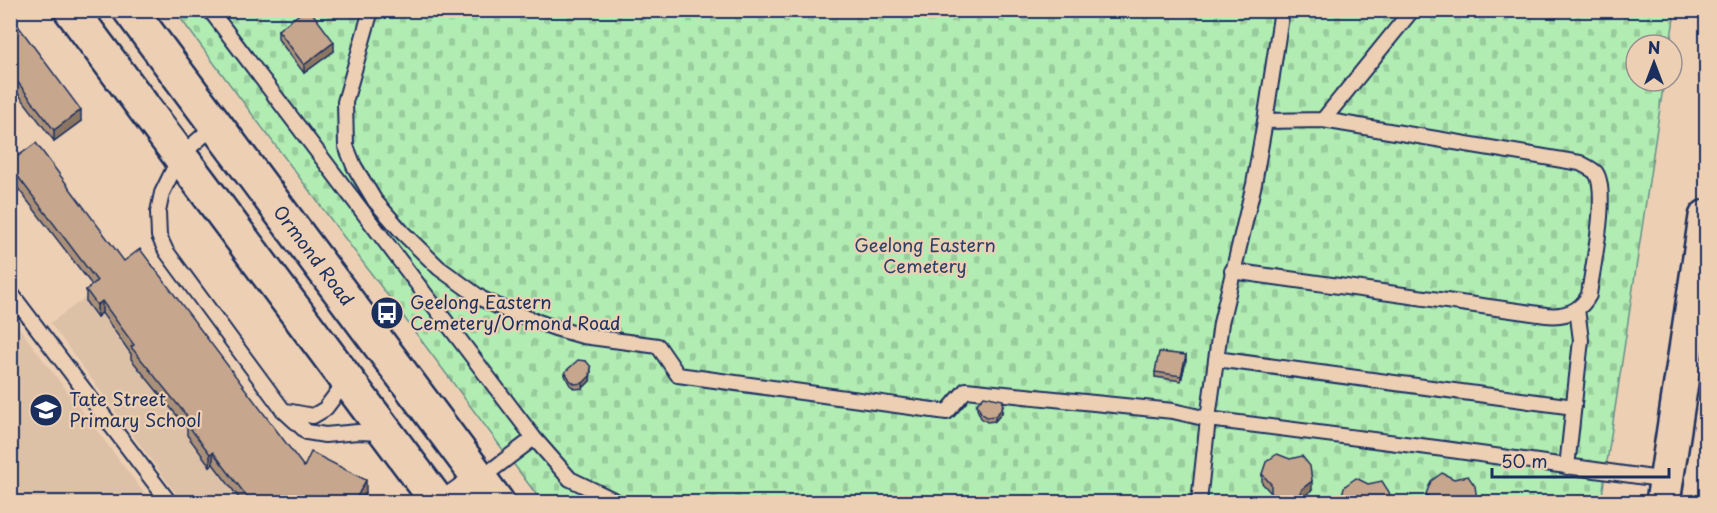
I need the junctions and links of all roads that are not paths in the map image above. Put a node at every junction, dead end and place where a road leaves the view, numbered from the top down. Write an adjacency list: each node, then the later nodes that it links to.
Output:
1 (71, 10): 10 (main road)
2 (130, 10): 9 (main road, Ormond Road)
3 (210, 10): 21 (lane)
4 (371, 10): 19 (lane)
5 (1282, 10): 8 (lane)
6 (1412, 10): 7 (lane)
7 (1323, 120): 8 (lane); 14 (lane)
8 (1265, 121): 12 (lane)
9 (215, 125): 10 (lane); 23 (main road, Ormond Road)
10 (180, 156): 16 (main road); 18 (lane)
11 (1707, 217): 24 (main road)
12 (1232, 271): 14 (lane); 15 (lane)
13 (10, 292): 25 (lane)
14 (1577, 309): 17 (lane)
15 (1216, 358): 17 (lane); 19 (lane)
16 (347, 380): 18 (lane); 20 (main road)
17 (1574, 407): 22 (lane)
18 (284, 410): 20 (lane)
19 (1208, 419): 22 (lane); 29 (lane)
20 (387, 434): 26 (main road)
21 (534, 438): 23 (lane); 28 (lane)
22 (1567, 467): 24 (lane)
23 (489, 491): 27 (street)
24 (1665, 491)
25 (169, 502)
26 (438, 502)
27 (447, 502)
28 (618, 502)
29 (1199, 502)

